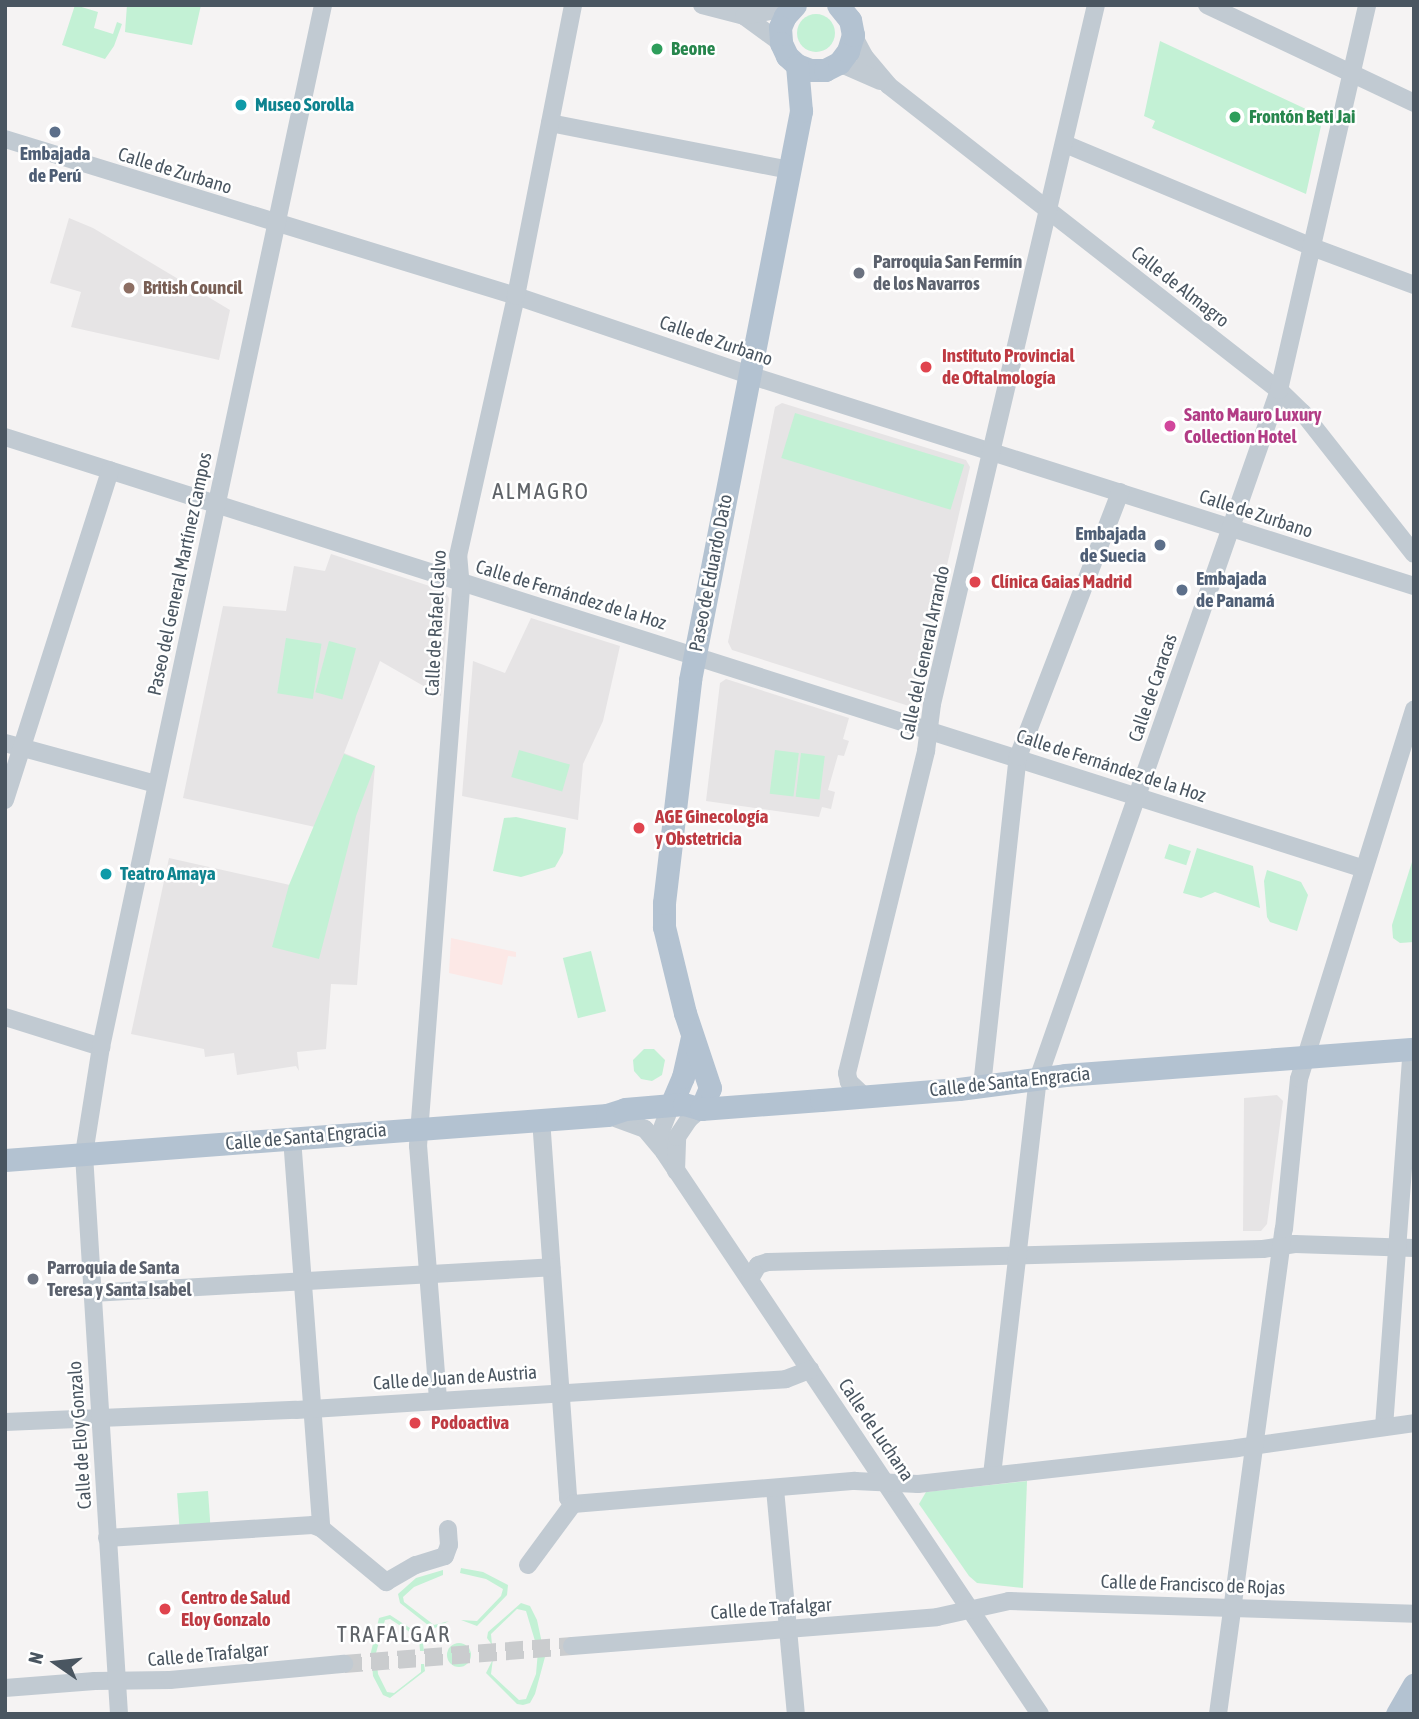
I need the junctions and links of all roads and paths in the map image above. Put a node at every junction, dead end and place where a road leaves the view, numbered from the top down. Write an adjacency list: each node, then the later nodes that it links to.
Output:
1 (323, 5): 23 (street, Paseo del General Martínez Campos)
2 (573, 5): 18 (street, Calle de Rafael Calvo)
3 (702, 5): 9 (street)
4 (1096, 5): 20 (street, Calle del General Arrando)
5 (1207, 5): 14 (street)
6 (1367, 5): 14 (street, Calle de Caracas)
7 (793, 6): 9 (street); 11 (main road)
8 (840, 6): 10 (main road)
9 (744, 16): 11 (street)
10 (853, 35): 13 (main road, Paseo de Eduardo Dato); 15 (street, Calle de Almagro)
11 (781, 43): 12 (main road)
12 (797, 65): 13 (main road); 17 (main road, Paseo de Eduardo Dato)
13 (832, 66): 15 (street, Calle de Almagro); 17 (main road, Paseo de Eduardo Dato)
14 (1351, 73): 16 (street); 24 (street, Calle de Caracas)
15 (888, 85): 22 (street, Calle de Almagro)
16 (1414, 103)
17 (801, 111): 21 (main road, Paseo de Eduardo Dato)
18 (550, 123): 21 (street); 26 (street, Calle de Rafael Calvo)
19 (5, 139): 23 (street, Calle de Zurbano)
20 (1065, 144): 22 (street, Calle del General Arrando); 24 (street)
21 (790, 170): 27 (main road, Paseo de Eduardo Dato)
22 (1050, 212): 28 (street, Calle de Almagro); 30 (street, Calle del General Arrando)
23 (276, 224): 26 (street, Calle de Zurbano); 33 (street, Paseo del General Martínez Campos)
24 (1312, 247): 25 (street); 28 (street, Calle de Caracas)
25 (1414, 285)
26 (516, 296): 27 (street, Calle de Zurbano); 36 (street, Calle de Rafael Calvo)
27 (749, 375): 30 (street, Calle de Zurbano); 38 (main road, Paseo de Eduardo Dato)
28 (1279, 390): 34 (street, Calle de Caracas); 35 (street, Calle de Almagro)
29 (5, 437): 31 (street, Calle de Fernández de la Hoz)
30 (991, 452): 32 (street, Calle de Zurbano); 40 (street, Calle del General Arrando)
31 (110, 470): 33 (street, Calle de Fernández de la Hoz); 41 (street)
32 (1120, 492): 34 (street, Calle de Zurbano); 42 (street)
33 (217, 504): 36 (street, Calle de Fernández de la Hoz); 43 (street, Paseo del General Martínez Campos)
34 (1231, 528): 37 (street, Calle de Zurbano); 44 (street, Calle de Caracas)
35 (1414, 554)
36 (460, 582): 38 (street, Calle de Fernández de la Hoz); 59 (street, Calle de Rafael Calvo)
37 (1414, 586)
38 (694, 655): 40 (street, Calle de Fernández de la Hoz); 48 (main road, Paseo de Eduardo Dato)
39 (1414, 709): 46 (street)
40 (931, 731): 42 (street, Calle de Fernández de la Hoz); 54 (street, Calle del General Arrando)
41 (13, 746): 43 (street); 45 (street)
42 (1018, 757): 44 (street, Calle de Fernández de la Hoz); 53 (street)
43 (156, 784): 49 (street, Paseo del General Martínez Campos)
44 (1137, 798): 46 (street, Calle de Fernández de la Hoz); 52 (street, Calle de Caracas)
45 (5, 800)
46 (1364, 869): 51 (street)
47 (5, 1017): 49 (street)
48 (692, 1037): 55 (main road); 56 (main road, Paseo de Eduardo Dato)
49 (101, 1047): 62 (street, Paseo del General Martínez Campos)
50 (1413, 1050): 51 (main road, Calle de Santa Engracia); 66 (street)
51 (1305, 1058): 52 (main road, Calle de Santa Engracia); 65 (street)
52 (1038, 1079): 53 (main road, Calle de Santa Engracia); 68 (street, Calle de Caracas)
53 (982, 1086): 54 (main road, Calle de Santa Engracia)
54 (864, 1096): 56 (main road, Calle de Santa Engracia)
55 (671, 1105): 56 (main road, Calle de Santa Engracia); 57 (main road, Calle de Santa Engracia); 61 (street)
56 (701, 1109): 64 (street)
57 (607, 1115): 58 (main road, Calle de Santa Engracia); 61 (street, Calle de Santa Engracia)
58 (541, 1119): 59 (main road, Calle de Santa Engracia); 69 (street)
59 (419, 1127): 60 (main road, Calle de Santa Engracia); 70 (street, Calle de Rafael Calvo)
60 (292, 1138): 62 (main road, Calle de Santa Engracia); 72 (street)
61 (664, 1152): 64 (street, Calle de Luchana)
62 (85, 1153): 63 (main road, Calle de Santa Engracia); 73 (street, Calle de Eloy Gonzalo)
63 (5, 1160)
64 (676, 1171): 71 (street, Calle de Luchana)
65 (1282, 1247): 66 (street); 68 (street); 82 (street)
66 (1395, 1247): 67 (street); 81 (street)
67 (1414, 1248)
68 (1016, 1254): 71 (street); 83 (street, Calle de Caracas)
69 (551, 1267): 70 (street); 75 (street)
70 (427, 1274): 72 (street); 76 (street, Calle de Rafael Calvo)
71 (750, 1279): 74 (street, Calle de Luchana)
72 (302, 1283): 73 (street); 77 (street)
73 (92, 1293): 78 (street, Calle de Eloy Gonzalo)
74 (810, 1370): 75 (street, Calle de Juan de Austria); 84 (street, Calle de Luchana)
75 (561, 1392): 76 (street, Calle de Juan de Austria); 86 (street)
76 (438, 1399): 77 (street, Calle de Juan de Austria)
77 (311, 1409): 78 (street, Calle de Juan de Austria); 87 (street)
78 (100, 1419): 79 (street, Calle de Juan de Austria); 89 (street, Calle de Eloy Gonzalo)
79 (5, 1422)
80 (1414, 1423): 81 (street)
81 (1384, 1427): 82 (street)
82 (1253, 1445): 83 (street); 91 (street)
83 (992, 1475): 84 (street)
84 (886, 1483): 85 (street); 92 (street, Calle de Luchana)
85 (775, 1489): 86 (street); 94 (street)
86 (573, 1504): 90 (street)
87 (321, 1528): 88 (street); 89 (street)
88 (448, 1529)
89 (107, 1538): 97 (street, Calle de Eloy Gonzalo)
90 (527, 1565)
91 (1232, 1607): 92 (street, Calle de Francisco de Rojas); 93 (street, Calle de Francisco de Rojas); 103 (street)
92 (972, 1609): 94 (street, Calle de Trafalgar); 102 (street, Calle de Luchana)
93 (1414, 1614)
94 (790, 1629): 95 (street, Calle de Trafalgar); 101 (street)
95 (572, 1646)
96 (344, 1664): 97 (street, Calle de Trafalgar)
97 (117, 1682): 99 (street, Calle de Trafalgar); 100 (street, Calle de Eloy Gonzalo)
98 (1414, 1684): 104 (main road)
99 (5, 1688)
100 (119, 1714)
101 (796, 1714)
102 (1040, 1714)
103 (1218, 1714)
104 (1397, 1714)

